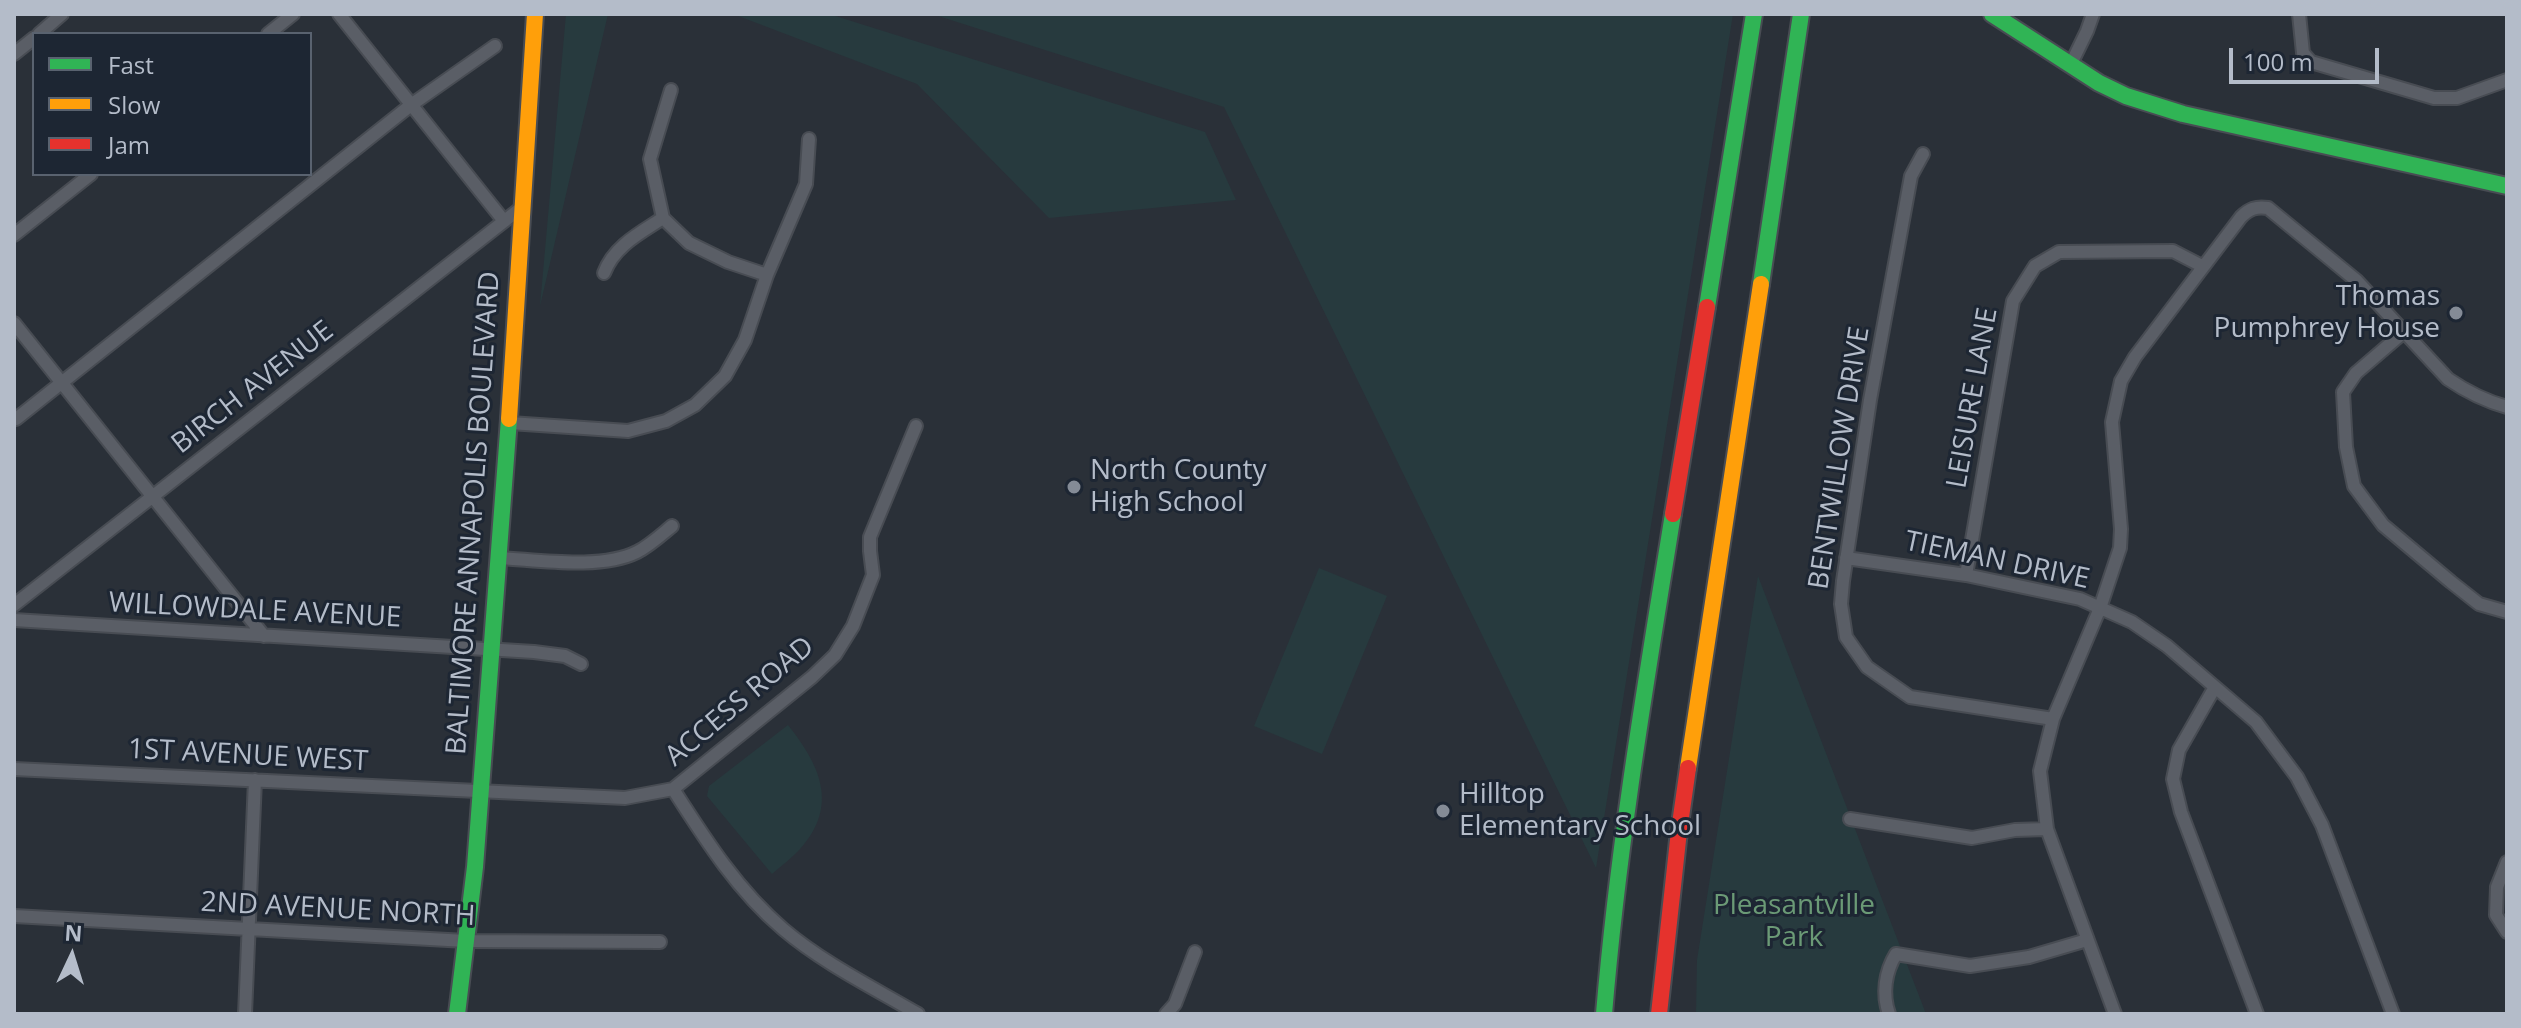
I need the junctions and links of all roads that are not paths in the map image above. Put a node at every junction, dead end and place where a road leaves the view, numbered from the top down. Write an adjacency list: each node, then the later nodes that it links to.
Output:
1 (62, 14): 11 (street)
2 (293, 14): 12 (street)
3 (339, 14): 19 (street)
4 (535, 14): 24 (main road, BALTIMORE ANNAPOLIS BOULEVARD)
5 (1754, 14): 71 (main road)
6 (1801, 14): 32 (main road)
7 (1812, 14): 32 (main road)
8 (1992, 14): 16 (main road)
9 (2093, 14): 16 (street)
10 (2299, 14): 17 (street)
11 (41, 32)
12 (270, 32)
13 (32, 40): 15 (street)
14 (495, 46): 19 (street)
15 (14, 54)
16 (2070, 66): 23 (main road)
17 (2507, 80)
18 (671, 90): 25 (street)
19 (411, 105): 26 (street); 34 (street)
20 (809, 139): 30 (street)
21 (1923, 154): 42 (street, BENTWILLOW DRIVE)
22 (88, 176): 27 (street)
23 (2507, 186)
24 (521, 208): 26 (street, BIRCH AVENUE); 37 (main road, BALTIMORE ANNAPOLIS BOULEVARD)
25 (663, 218): 29 (street); 30 (street)
26 (504, 221): 39 (street, BIRCH AVENUE)
27 (14, 235)
28 (2202, 266): 33 (street); 43 (street, LEISURE LANE); 45 (street)
29 (604, 273)
30 (767, 275): 37 (street)
31 (14, 323): 34 (street)
32 (1756, 331): 72 (main road)
33 (2405, 331): 35 (street); 46 (street)
34 (62, 383): 36 (street); 39 (street)
35 (2507, 407)
36 (16, 419)
37 (510, 423): 41 (main road, BALTIMORE ANNAPOLIS BOULEVARD)
38 (916, 426): 55 (street, ACCESS ROAD)
39 (152, 498): 44 (street, BIRCH AVENUE); 48 (street)
40 (672, 526): 41 (street)
41 (500, 558): 49 (main road, BALTIMORE ANNAPOLIS BOULEVARD)
42 (1846, 558): 43 (street, TIEMAN DRIVE); 52 (street, BENTWILLOW DRIVE)
43 (1966, 575): 45 (street, TIEMAN DRIVE)
44 (14, 605)
45 (2100, 608): 51 (street, TIEMAN DRIVE); 52 (street)
46 (2507, 612)
47 (14, 620): 48 (street, WILLOWDALE AVENUE)
48 (264, 636): 49 (street, WILLOWDALE AVENUE)
49 (493, 649): 50 (street, WILLOWDALE AVENUE); 56 (main road, BALTIMORE ANNAPOLIS BOULEVARD)
50 (581, 664)
51 (2215, 687): 75 (street); 76 (street, TIEMAN DRIVE)
52 (2053, 719): 58 (street)
53 (14, 769): 54 (street, 1ST AVENUE WEST)
54 (255, 780): 56 (street, 1ST AVENUE WEST); 61 (street)
55 (673, 789): 56 (street, 1ST AVENUE WEST); 69 (street, ACCESS ROAD)
56 (480, 792): 64 (main road, BALTIMORE ANNAPOLIS BOULEVARD)
57 (1850, 819): 58 (street)
58 (2047, 829): 63 (street)
59 (2507, 862): 62 (street)
60 (14, 916): 61 (street, 2ND AVENUE NORTH)
61 (249, 930): 64 (street, 2ND AVENUE NORTH); 67 (street)
62 (2507, 932)
63 (2087, 940): 73 (street); 74 (street)
64 (466, 941): 65 (street, 2ND AVENUE NORTH); 68 (main road, BALTIMORE ANNAPOLIS BOULEVARD)
65 (660, 942)
66 (1195, 952): 70 (street)
67 (245, 1014)
68 (457, 1014)
69 (918, 1014)
70 (1166, 1014)
71 (1604, 1014)
72 (1659, 1014)
73 (1889, 1014)
74 (2115, 1014)
75 (2257, 1014)
76 (2393, 1014)

